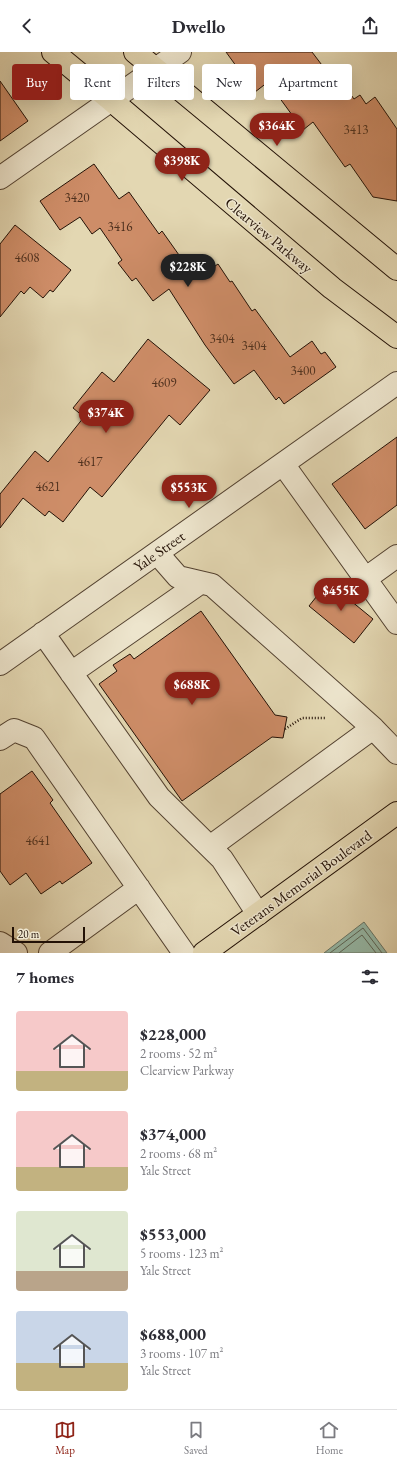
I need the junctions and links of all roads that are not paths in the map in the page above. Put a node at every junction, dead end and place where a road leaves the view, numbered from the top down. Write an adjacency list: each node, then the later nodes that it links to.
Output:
1 (53, 52): 6 (main road, Clearview Parkway)
2 (135, 52): 4 (main road)
3 (180, 52): 5 (street)
4 (150, 64)
5 (163, 64)
6 (70, 66)
7 (112, 100): 9 (street); 11 (main road, Clearview Parkway)
8 (193, 100): 10 (main road)
9 (0, 178)
10 (397, 269)
11 (397, 337)
12 (397, 383): 13 (street, Yale Street)
13 (283, 464): 14 (street, Yale Street); 16 (street)
14 (157, 553): 17 (street); 19 (street, Yale Street)
15 (397, 556): 16 (street)
16 (365, 579): 18 (street)
17 (200, 583): 21 (street); 22 (street)
18 (397, 623)
19 (43, 633): 20 (street, Yale Street); 21 (street)
20 (0, 664)
21 (71, 673): 26 (street)
22 (373, 728): 24 (street); 26 (street)
23 (0, 740): 27 (street)
24 (397, 753)
25 (397, 813): 28 (main road, Veterans Memorial Boulevard)
26 (210, 847): 28 (street)
27 (139, 888): 31 (street); 32 (street)
28 (258, 914): 33 (main road, Veterans Memorial Boulevard)
29 (0, 943): 30 (street)
30 (16, 953)
31 (50, 953)
32 (184, 953)
33 (204, 953)

